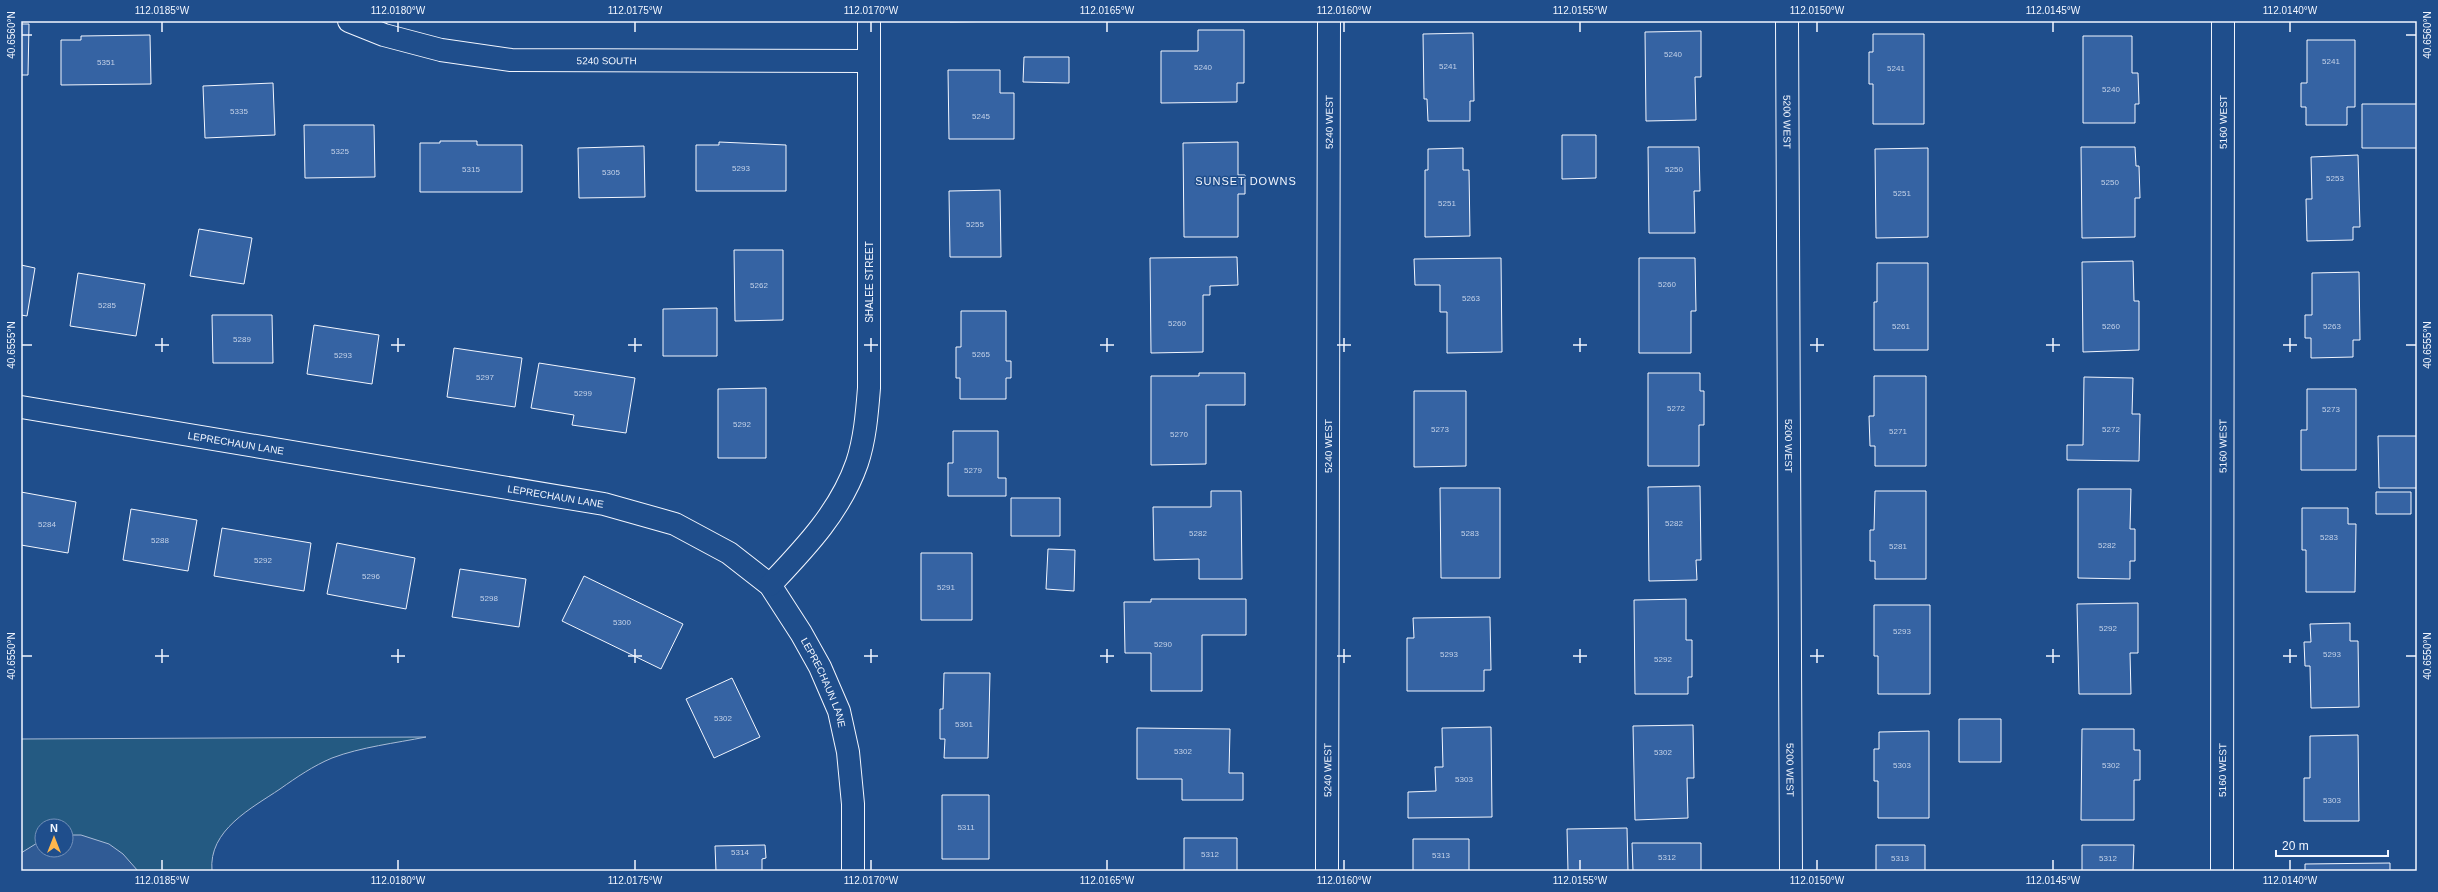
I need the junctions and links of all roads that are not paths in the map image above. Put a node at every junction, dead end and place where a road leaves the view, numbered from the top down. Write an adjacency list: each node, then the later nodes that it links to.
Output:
1 (349, 21): 6 (street, 5240 SOUTH)
2 (869, 21): 6 (street, SHALEE STREET)
3 (1329, 21): 10 (street, 5240 WEST)
4 (1787, 21): 11 (street, 5200 WEST)
5 (2222, 21): 12 (street, 5160 WEST)
6 (869, 61): 8 (street, SHALEE STREET)
7 (21, 407): 8 (street, LEPRECHAUN LANE)
8 (770, 585): 9 (street, LEPRECHAUN LANE)
9 (853, 871)
10 (1327, 871)
11 (1791, 871)
12 (2222, 871)

